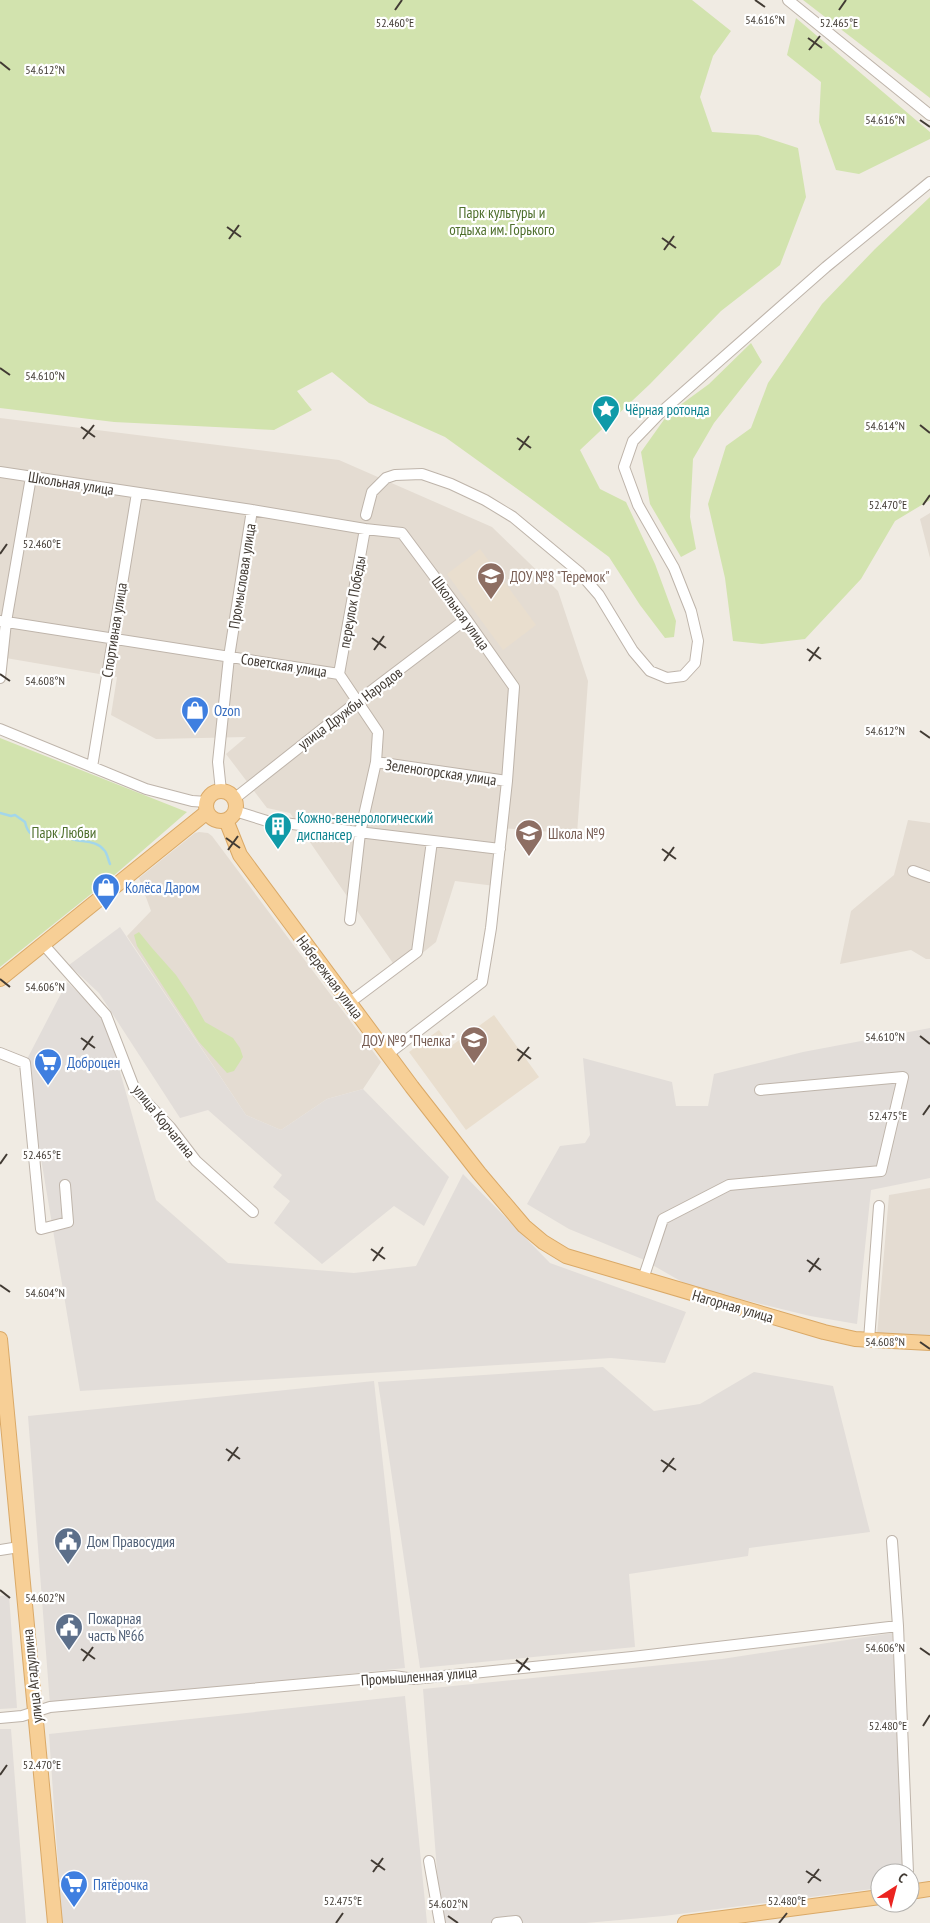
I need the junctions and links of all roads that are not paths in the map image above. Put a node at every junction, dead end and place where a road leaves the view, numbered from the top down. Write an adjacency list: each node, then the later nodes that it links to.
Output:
1 (788, 0): 2 (street)
2 (930, 115)
3 (930, 182): 8 (street)
4 (0, 472): 5 (street, Школьная улица)
5 (30, 477): 6 (street, Школьная улица); 11 (street)
6 (137, 493): 7 (street, Школьная улица); 12 (street, Спортивная улица)
7 (252, 510): 9 (street, Школьная улица); 13 (street, Промысловая улица)
8 (366, 515)
9 (365, 530): 10 (street, Школьная улица); 14 (street, переулок Победы)
10 (466, 619): 16 (street, улица Дружбы Народов); 20 (street, Школьная улица)
11 (3, 622): 12 (street, Советская улица); 15 (street)
12 (113, 639): 13 (street, Советская улица); 19 (street, Спортивная улица)
13 (229, 657): 14 (street, Советская улица); 21 (street, Промысловая улица)
14 (339, 674): 16 (street, Советская улица)
15 (0, 678)
16 (358, 701): 18 (street, Советская улица); 23 (street, улица Дружбы Народов)
17 (0, 729): 19 (street)
18 (376, 762): 20 (street, Зеленогорская улица); 24 (street, Советская улица)
19 (92, 767): 22 (street)
20 (507, 781): 26 (street, Школьная улица)
21 (221, 791): 22 (main road); 23 (main road)
22 (207, 807): 23 (main road); 30 (main road)
23 (232, 810): 24 (street); 32 (main road, Набережная улица)
24 (360, 833): 25 (street); 29 (street, Советская улица)
25 (432, 841): 26 (street); 32 (street)
26 (500, 849): 34 (street, Школьная улица)
27 (913, 871): 28 (street)
28 (930, 876)
29 (350, 920)
30 (43, 944): 31 (main road); 38 (street, улица Корчагина)
31 (0, 979)
32 (349, 1003): 34 (main road, Набережная улица)
33 (0, 1053): 36 (street)
34 (388, 1054): 39 (main road, Набережная улица)
35 (760, 1090): 40 (street)
36 (65, 1185)
37 (879, 1206): 42 (street)
38 (253, 1212)
39 (543, 1242): 40 (main road, Нагорная улица)
40 (643, 1279): 42 (main road, Нагорная улица)
41 (0, 1338): 45 (main road, улица Агадуллина)
42 (869, 1340): 43 (main road, Нагорная улица)
43 (930, 1342)
44 (892, 1541): 47 (street)
45 (19, 1547): 46 (street); 48 (main road, улица Агадуллина)
46 (0, 1550)
47 (898, 1626): 48 (street, Промышленная улица); 51 (street)
48 (35, 1713): 49 (street, Промышленная улица); 53 (main road, улица Агадуллина)
49 (0, 1718)
50 (429, 1861): 54 (street)
51 (908, 1863)
52 (870, 1898): 57 (main road)
53 (55, 1923)
54 (440, 1923)
55 (497, 1923): 56 (street)
56 (517, 1923)
57 (685, 1923)

